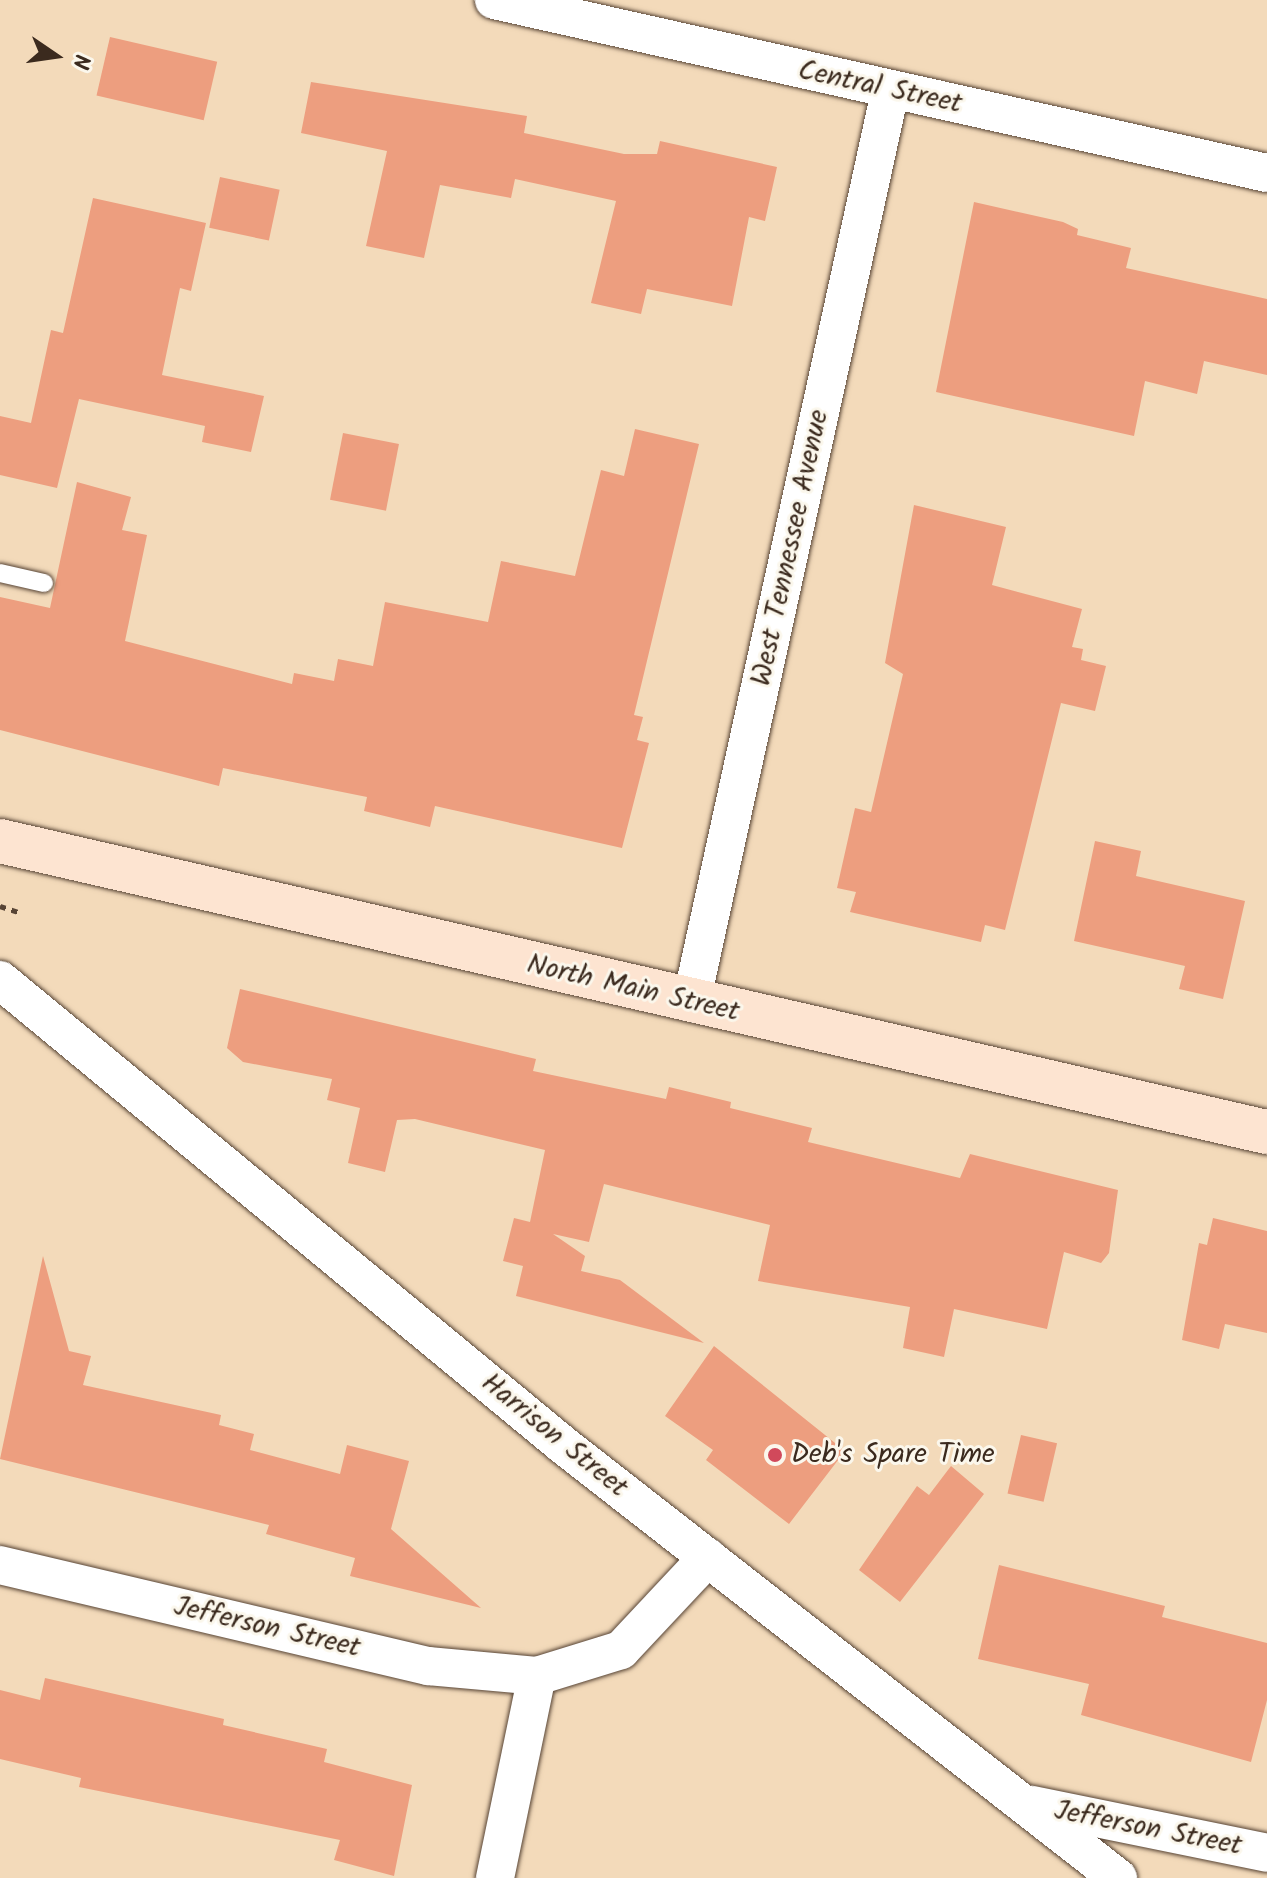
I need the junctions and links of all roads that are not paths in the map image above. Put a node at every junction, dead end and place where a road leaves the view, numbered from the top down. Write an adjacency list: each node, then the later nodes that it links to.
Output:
1 (494, 0): 2 (street, Central Street)
2 (890, 92): 3 (street, Central Street); 8 (street, West Tennessee Avenue)
3 (1267, 173)
4 (0, 573): 5 (lane)
5 (44, 583)
6 (0, 841): 8 (main road, North Main Street)
7 (0, 980): 10 (street, Harrison Street)
8 (691, 1003): 9 (main road, North Main Street)
9 (1267, 1132)
10 (708, 1557): 12 (street); 13 (street, Harrison Street)
11 (0, 1565): 12 (street, Jefferson Street)
12 (537, 1676): 15 (street)
13 (1029, 1805): 14 (street, Jefferson Street); 16 (street, Harrison Street)
14 (1267, 1853)
15 (495, 1878)
16 (1118, 1878)

